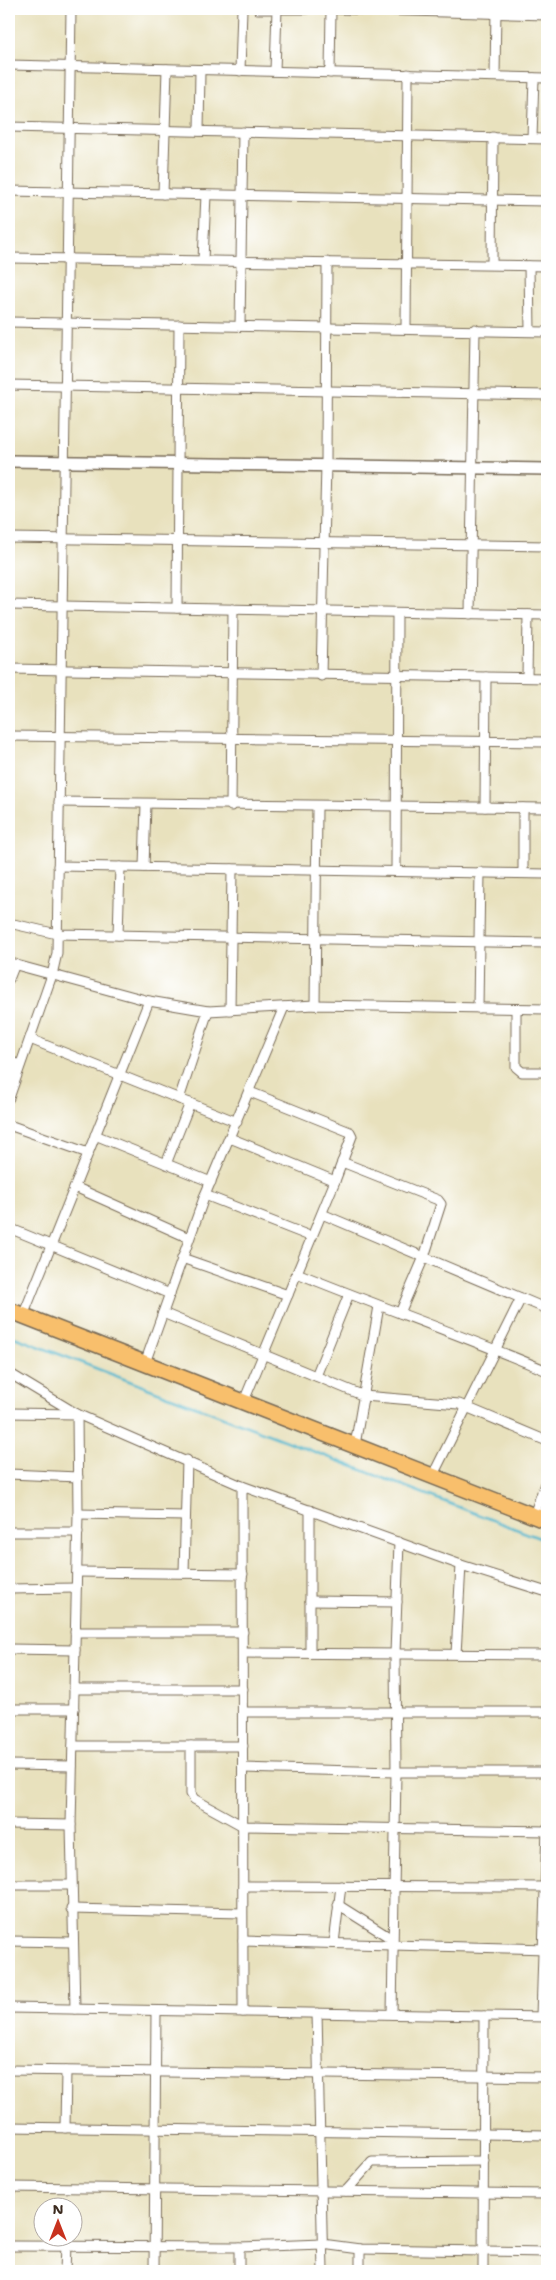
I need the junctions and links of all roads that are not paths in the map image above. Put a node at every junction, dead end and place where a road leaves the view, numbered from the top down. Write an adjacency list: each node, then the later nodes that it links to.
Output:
1 (71, 9): 11 (street)
2 (242, 9): 14 (street)
3 (258, 9): 4 (street)
4 (276, 9): 5 (street); 15 (street)
5 (306, 9)
6 (332, 9): 16 (street)
7 (338, 9): 8 (street)
8 (496, 11): 9 (street); 18 (street)
9 (547, 15)
10 (9, 65): 11 (street)
11 (71, 66): 12 (street); 22 (street)
12 (167, 69): 13 (street); 23 (street)
13 (200, 70): 14 (street); 24 (street)
14 (240, 71): 15 (street)
15 (275, 71): 16 (street)
16 (330, 73): 17 (street)
17 (408, 74): 18 (street); 26 (street)
18 (495, 76): 19 (street)
19 (534, 78): 20 (street); 28 (street)
20 (547, 78)
21 (9, 128): 22 (street)
22 (69, 128): 23 (street); 31 (street)
23 (166, 131): 24 (street); 32 (street)
24 (199, 131): 25 (street)
25 (243, 132): 26 (street); 34 (street)
26 (407, 134): 27 (street); 35 (street)
27 (493, 137): 28 (street); 36 (street)
28 (532, 138): 29 (street)
29 (547, 139)
30 (9, 191): 31 (street)
31 (68, 192): 32 (street); 39 (street)
32 (163, 194): 33 (street)
33 (206, 195): 34 (street); 40 (street)
34 (242, 196): 35 (street); 41 (street)
35 (406, 197): 36 (street); 43 (street)
36 (493, 200): 37 (street); 44 (street)
37 (547, 201)
38 (9, 258): 39 (street)
39 (67, 259): 40 (street); 48 (street)
40 (203, 260): 41 (street)
41 (241, 261): 42 (street); 50 (street)
42 (327, 262): 43 (street); 51 (street)
43 (406, 263): 44 (street); 52 (street)
44 (492, 264): 45 (street)
45 (530, 266): 46 (street); 54 (street)
46 (547, 266)
47 (9, 322): 48 (street)
48 (66, 323): 49 (street); 57 (street)
49 (179, 325): 50 (street); 58 (street)
50 (240, 326): 51 (street)
51 (328, 327): 52 (street); 59 (street)
52 (406, 328): 53 (street)
53 (475, 329): 54 (street); 60 (street)
54 (530, 331): 55 (street)
55 (547, 332)
56 (9, 385): 57 (street)
57 (64, 386): 58 (street); 63 (street)
58 (179, 389): 59 (street); 64 (street)
59 (327, 390): 60 (street); 65 (street)
60 (473, 393): 61 (street); 66 (street)
61 (547, 395)
62 (9, 461): 63 (street)
63 (63, 461): 64 (street); 69 (street)
64 (180, 463): 65 (street); 70 (street)
65 (326, 464): 66 (street); 71 (street)
66 (471, 467): 67 (street); 72 (street)
67 (547, 469)
68 (9, 538): 69 (street)
69 (62, 539): 70 (street); 75 (street)
70 (179, 541): 71 (street); 76 (street)
71 (325, 543): 72 (street); 78 (street)
72 (470, 545): 73 (street); 80 (street)
73 (547, 546)
74 (9, 605): 75 (street)
75 (61, 606): 76 (street); 84 (street)
76 (177, 608): 77 (street)
77 (233, 609): 78 (street); 85 (street)
78 (323, 611): 79 (street); 86 (street)
79 (397, 612): 80 (street); 87 (street)
80 (470, 614): 81 (street)
81 (528, 615): 82 (street); 89 (street)
82 (547, 615)
83 (9, 669): 84 (street)
84 (60, 670): 85 (street); 92 (street)
85 (232, 674): 86 (street); 93 (street)
86 (321, 676): 87 (street)
87 (398, 676): 88 (street); 94 (street)
88 (486, 677): 89 (street); 95 (street)
89 (527, 678): 90 (street)
90 (547, 678)
91 (9, 736): 92 (street)
92 (60, 737): 93 (street); 97 (street)
93 (232, 739): 94 (street); 99 (street)
94 (398, 741): 95 (street); 100 (street)
95 (485, 742): 96 (street); 102 (street)
96 (547, 742)
97 (59, 802): 98 (street); 105 (street)
98 (146, 804): 99 (street); 107 (street)
99 (231, 806): 101 (street)
100 (398, 806): 101 (street); 102 (street); 110 (street)
101 (317, 807): 109 (street)
102 (485, 808): 103 (street)
103 (523, 808): 104 (street); 112 (street)
104 (547, 808)
105 (58, 866): 106 (street); 115 (street)
106 (120, 867): 107 (street); 116 (street)
107 (144, 868): 108 (street)
108 (232, 869): 109 (street); 117 (street)
109 (317, 871): 110 (street); 118 (street)
110 (396, 871): 111 (street)
111 (480, 872): 112 (street); 119 (street)
112 (523, 873): 113 (street)
113 (547, 874)
114 (9, 923): 115 (street)
115 (57, 934): 116 (street); 122 (street)
116 (118, 934): 117 (street)
117 (231, 937): 118 (street); 130 (street)
118 (316, 940): 119 (street); 125 (street)
119 (478, 942): 120 (street); 127 (street)
120 (547, 943)
121 (12, 963): 122 (street); 123 (street)
122 (52, 974): 124 (street); 132 (street)
123 (9, 980)
124 (149, 1001): 131 (street); 136 (street)
125 (315, 1005): 126 (street); 127 (street)
126 (284, 1007): 130 (street); 137 (street)
127 (478, 1008): 128 (street)
128 (516, 1009): 129 (street); 135 (street)
129 (547, 1009)
130 (230, 1010): 131 (street)
131 (208, 1011): 139 (street)
132 (30, 1039): 134 (street); 136 (street)
133 (9, 1061): 134 (street)
134 (20, 1065): 138 (street)
135 (547, 1072)
136 (119, 1075): 139 (street); 143 (street)
137 (250, 1092): 141 (street); 146 (street)
138 (9, 1098)
139 (179, 1099): 140 (street)
140 (190, 1103): 141 (street); 147 (street)
141 (237, 1122): 144 (street)
142 (9, 1125): 145 (street)
143 (96, 1135): 145 (street); 147 (street)
144 (230, 1138): 148 (street); 149 (street)
145 (88, 1153): 150 (street)
146 (342, 1162): 148 (street); 157 (street)
147 (166, 1164): 149 (street)
148 (335, 1181): 152 (street)
149 (211, 1182): 151 (street)
150 (75, 1187): 155 (street); 156 (street)
151 (206, 1195): 154 (street); 155 (street)
152 (322, 1214): 154 (street); 157 (street)
153 (9, 1228): 156 (street)
154 (312, 1237): 159 (street)
155 (189, 1238): 158 (street)
156 (52, 1245): 160 (street); 169 (street)
157 (424, 1257): 163 (street); 168 (street)
158 (182, 1258): 160 (street); 162 (street)
159 (297, 1273): 161 (street); 162 (street)
160 (170, 1294): 167 (street)
161 (349, 1294): 164 (street); 175 (street)
162 (288, 1295): 171 (street)
163 (520, 1298): 165 (street); 170 (street)
164 (379, 1306): 168 (street); 176 (street)
165 (547, 1309)
166 (9, 1310): 169 (main road)
167 (164, 1312): 171 (street); 172 (street)
168 (400, 1313): 170 (street)
169 (24, 1316): 172 (main road)
170 (496, 1348): 173 (street); 178 (street)
171 (264, 1354): 175 (street); 177 (street)
172 (145, 1363): 177 (main road)
173 (547, 1371)
174 (9, 1373): 180 (street)
175 (316, 1376): 176 (street)
176 (364, 1396): 178 (street); 182 (street)
177 (244, 1401): 182 (main road)
178 (465, 1406): 181 (street); 185 (street)
179 (9, 1413): 180 (street)
180 (77, 1414): 183 (street); 186 (street)
181 (547, 1441)
182 (355, 1445): 185 (main road)
183 (186, 1460): 188 (street); 191 (street)
184 (9, 1474): 186 (street)
185 (433, 1475): 192 (main road)
186 (78, 1477): 190 (street)
187 (547, 1478): 192 (street)
188 (242, 1486): 189 (street); 199 (street)
189 (310, 1510): 195 (street); 203 (street)
190 (78, 1514): 191 (street); 194 (street)
191 (185, 1516): 198 (street)
192 (541, 1518)
193 (9, 1532): 194 (street)
194 (78, 1532): 197 (street)
195 (399, 1542): 196 (street); 204 (street)
196 (461, 1565): 202 (street); 212 (street)
197 (77, 1572): 198 (street); 200 (street)
198 (184, 1573): 199 (street)
199 (243, 1574): 206 (street)
200 (76, 1588): 201 (street); 205 (street)
201 (9, 1589)
202 (547, 1592)
203 (310, 1601): 204 (street); 210 (street)
204 (397, 1602): 211 (street)
205 (75, 1632): 206 (street); 208 (street)
206 (243, 1632): 209 (street)
207 (9, 1649): 208 (street)
208 (75, 1650): 214 (street)
209 (243, 1653): 210 (street); 215 (street)
210 (310, 1653): 211 (street)
211 (395, 1654): 212 (street); 219 (street)
212 (456, 1654): 213 (street)
213 (547, 1655)
214 (74, 1689): 215 (street); 217 (street)
215 (243, 1689): 218 (street)
216 (9, 1709): 217 (street)
217 (74, 1709): 221 (street)
218 (243, 1712): 219 (street); 223 (street)
219 (396, 1712): 220 (street); 227 (street)
220 (547, 1712)
221 (73, 1746): 222 (street); 225 (street)
222 (191, 1746): 223 (street); 231 (street)
223 (243, 1746): 226 (street)
224 (9, 1765): 225 (street)
225 (72, 1766): 230 (street)
226 (243, 1768): 227 (street); 231 (street)
227 (396, 1772): 228 (street); 233 (street)
228 (547, 1772)
229 (9, 1824): 230 (street)
230 (71, 1825): 235 (street)
231 (243, 1826): 233 (street); 236 (street)
232 (547, 1829): 233 (street); 239 (street)
233 (394, 1830): 238 (street)
234 (9, 1885): 235 (street)
235 (71, 1885): 241 (street)
236 (243, 1886): 237 (street); 242 (street)
237 (341, 1886): 238 (street); 240 (street)
238 (392, 1887): 239 (street); 246 (street)
239 (546, 1887): 248 (street)
240 (338, 1905): 246 (street); 247 (street)
241 (71, 1909): 242 (street); 245 (street)
242 (242, 1912): 244 (street)
243 (9, 1941): 245 (street)
244 (243, 1941): 247 (street); 252 (street)
245 (72, 1942): 250 (street)
246 (392, 1942): 247 (street); 248 (street); 254 (street)
247 (334, 1943)
248 (545, 1949): 256 (street)
249 (9, 2008): 250 (street)
250 (75, 2009): 251 (street)
251 (156, 2011): 252 (street); 259 (street)
252 (243, 2012): 253 (street)
253 (317, 2013): 254 (street); 260 (street)
254 (392, 2014): 255 (street)
255 (484, 2016): 256 (street); 261 (street)
256 (544, 2017)
257 (9, 2070): 258 (street)
258 (66, 2071): 259 (street); 264 (street)
259 (156, 2073): 260 (street); 265 (street)
260 (318, 2076): 261 (street); 266 (street)
261 (485, 2076): 262 (street); 267 (street)
262 (547, 2077)
263 (9, 2127): 264 (street)
264 (66, 2128): 265 (street)
265 (156, 2129): 266 (street); 271 (street)
266 (320, 2132): 267 (street); 272 (street)
267 (484, 2134): 268 (street); 269 (street)
268 (547, 2135)
269 (484, 2161): 273 (street); 274 (street)
270 (9, 2187): 271 (street)
271 (155, 2189): 272 (street); 280 (street)
272 (321, 2191): 273 (street); 276 (street)
273 (346, 2191): 274 (street)
274 (484, 2193): 275 (street); 284 (street)
275 (547, 2194)
276 (322, 2244): 281 (street); 283 (street); 289 (street)
277 (82, 2245): 280 (street)
278 (9, 2246): 279 (street)
279 (32, 2246)
280 (154, 2246): 281 (street); 287 (street)
281 (239, 2247): 288 (street)
282 (66, 2248): 286 (street)
283 (360, 2249): 284 (street); 290 (street)
284 (484, 2251): 285 (street); 291 (street)
285 (547, 2252)
286 (65, 2271)
287 (154, 2271)
288 (239, 2271)
289 (323, 2271)
290 (360, 2271)
291 (483, 2271)

